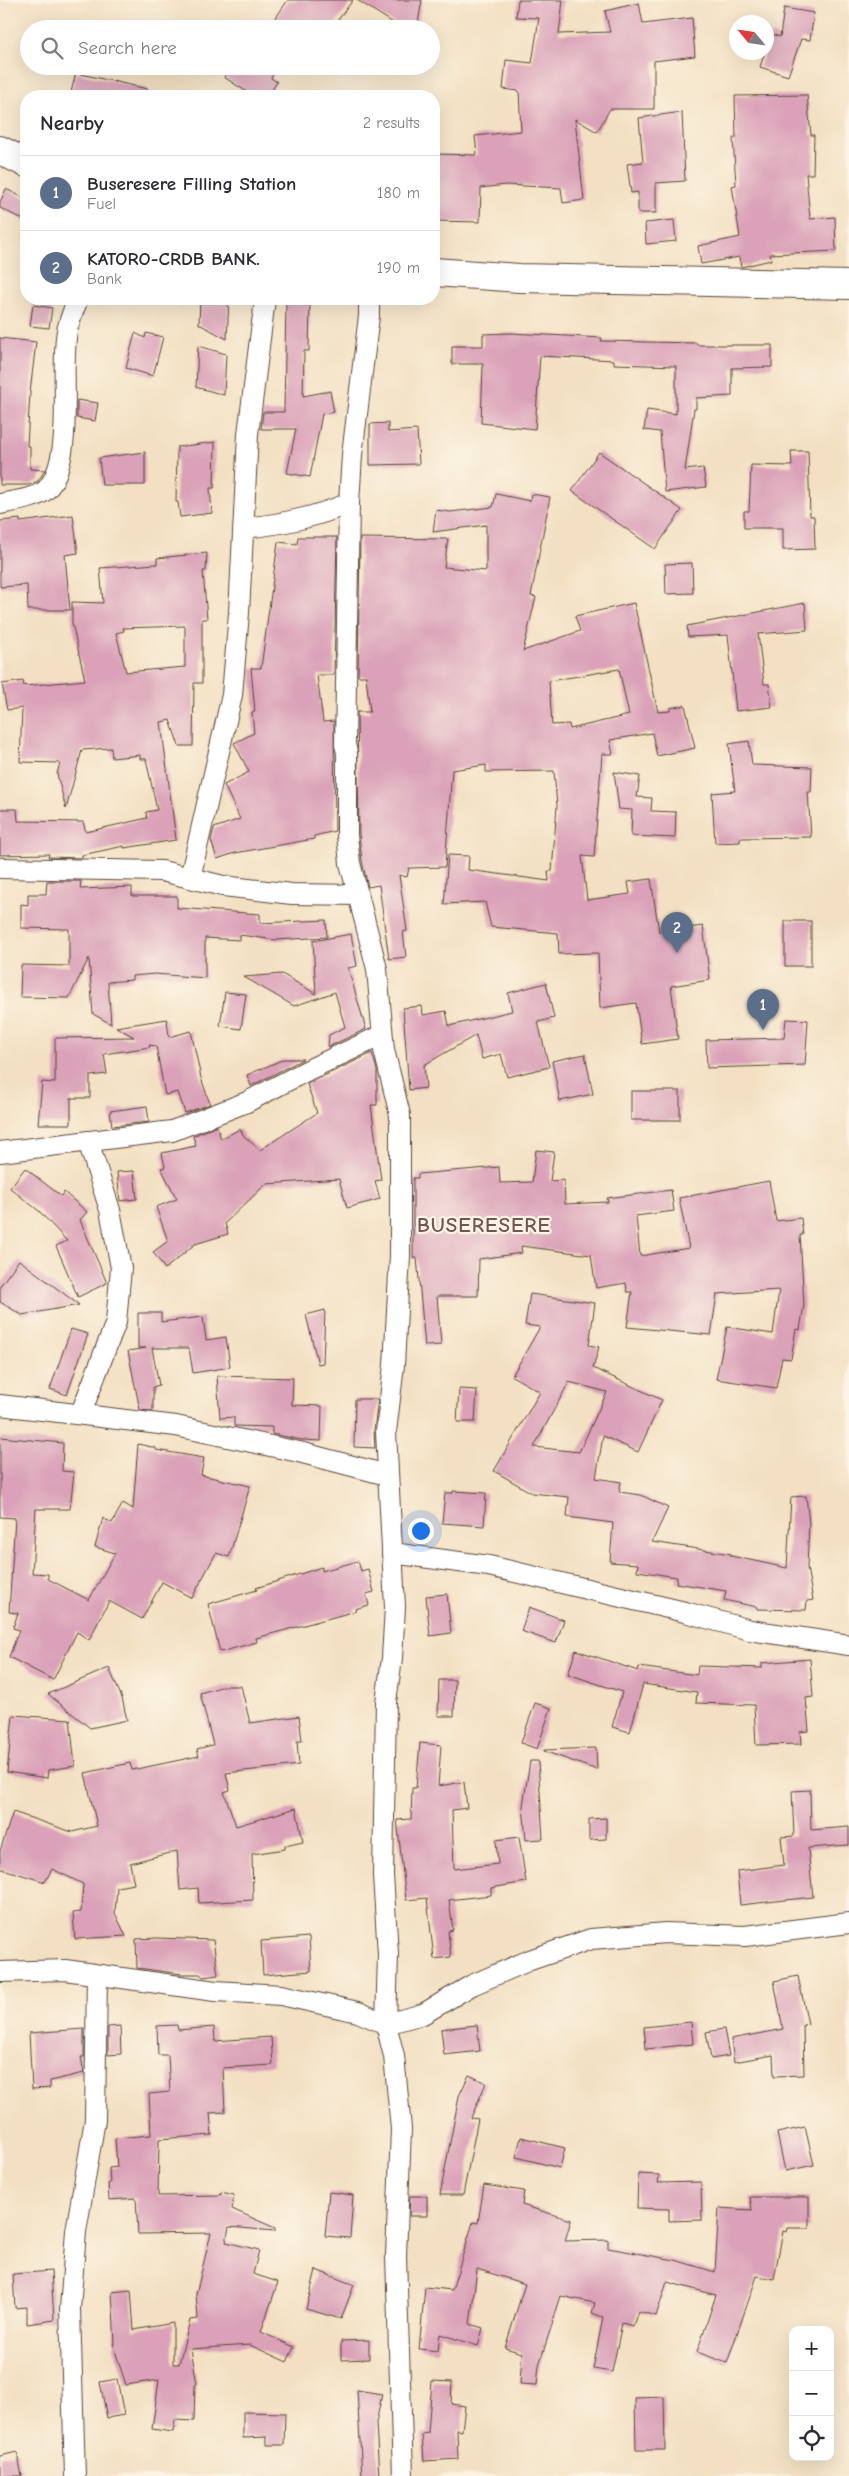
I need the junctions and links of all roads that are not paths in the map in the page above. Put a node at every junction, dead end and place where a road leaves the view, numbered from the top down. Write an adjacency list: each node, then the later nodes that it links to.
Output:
1 (0, 150): 2 (street)
2 (20, 160)
3 (440, 272): 4 (street)
4 (849, 284)
5 (76, 305): 9 (street)
6 (264, 305): 10 (street)
7 (370, 305): 8 (street)
8 (349, 503): 10 (street); 13 (street)
9 (0, 504)
10 (244, 528): 12 (street)
11 (0, 868): 12 (street)
12 (190, 878): 13 (street)
13 (358, 895): 14 (street)
14 (382, 1035): 15 (street); 19 (street)
15 (88, 1142): 16 (street); 18 (street)
16 (0, 1152)
17 (0, 1405): 18 (street)
18 (81, 1413): 19 (street)
19 (387, 1475): 20 (street)
20 (392, 1553): 21 (street); 25 (street)
21 (849, 1645)
22 (849, 1923): 25 (street)
23 (0, 1972): 24 (street)
24 (97, 1975): 25 (street); 26 (street)
25 (386, 2024): 27 (street)
26 (75, 2476)
27 (403, 2476)

